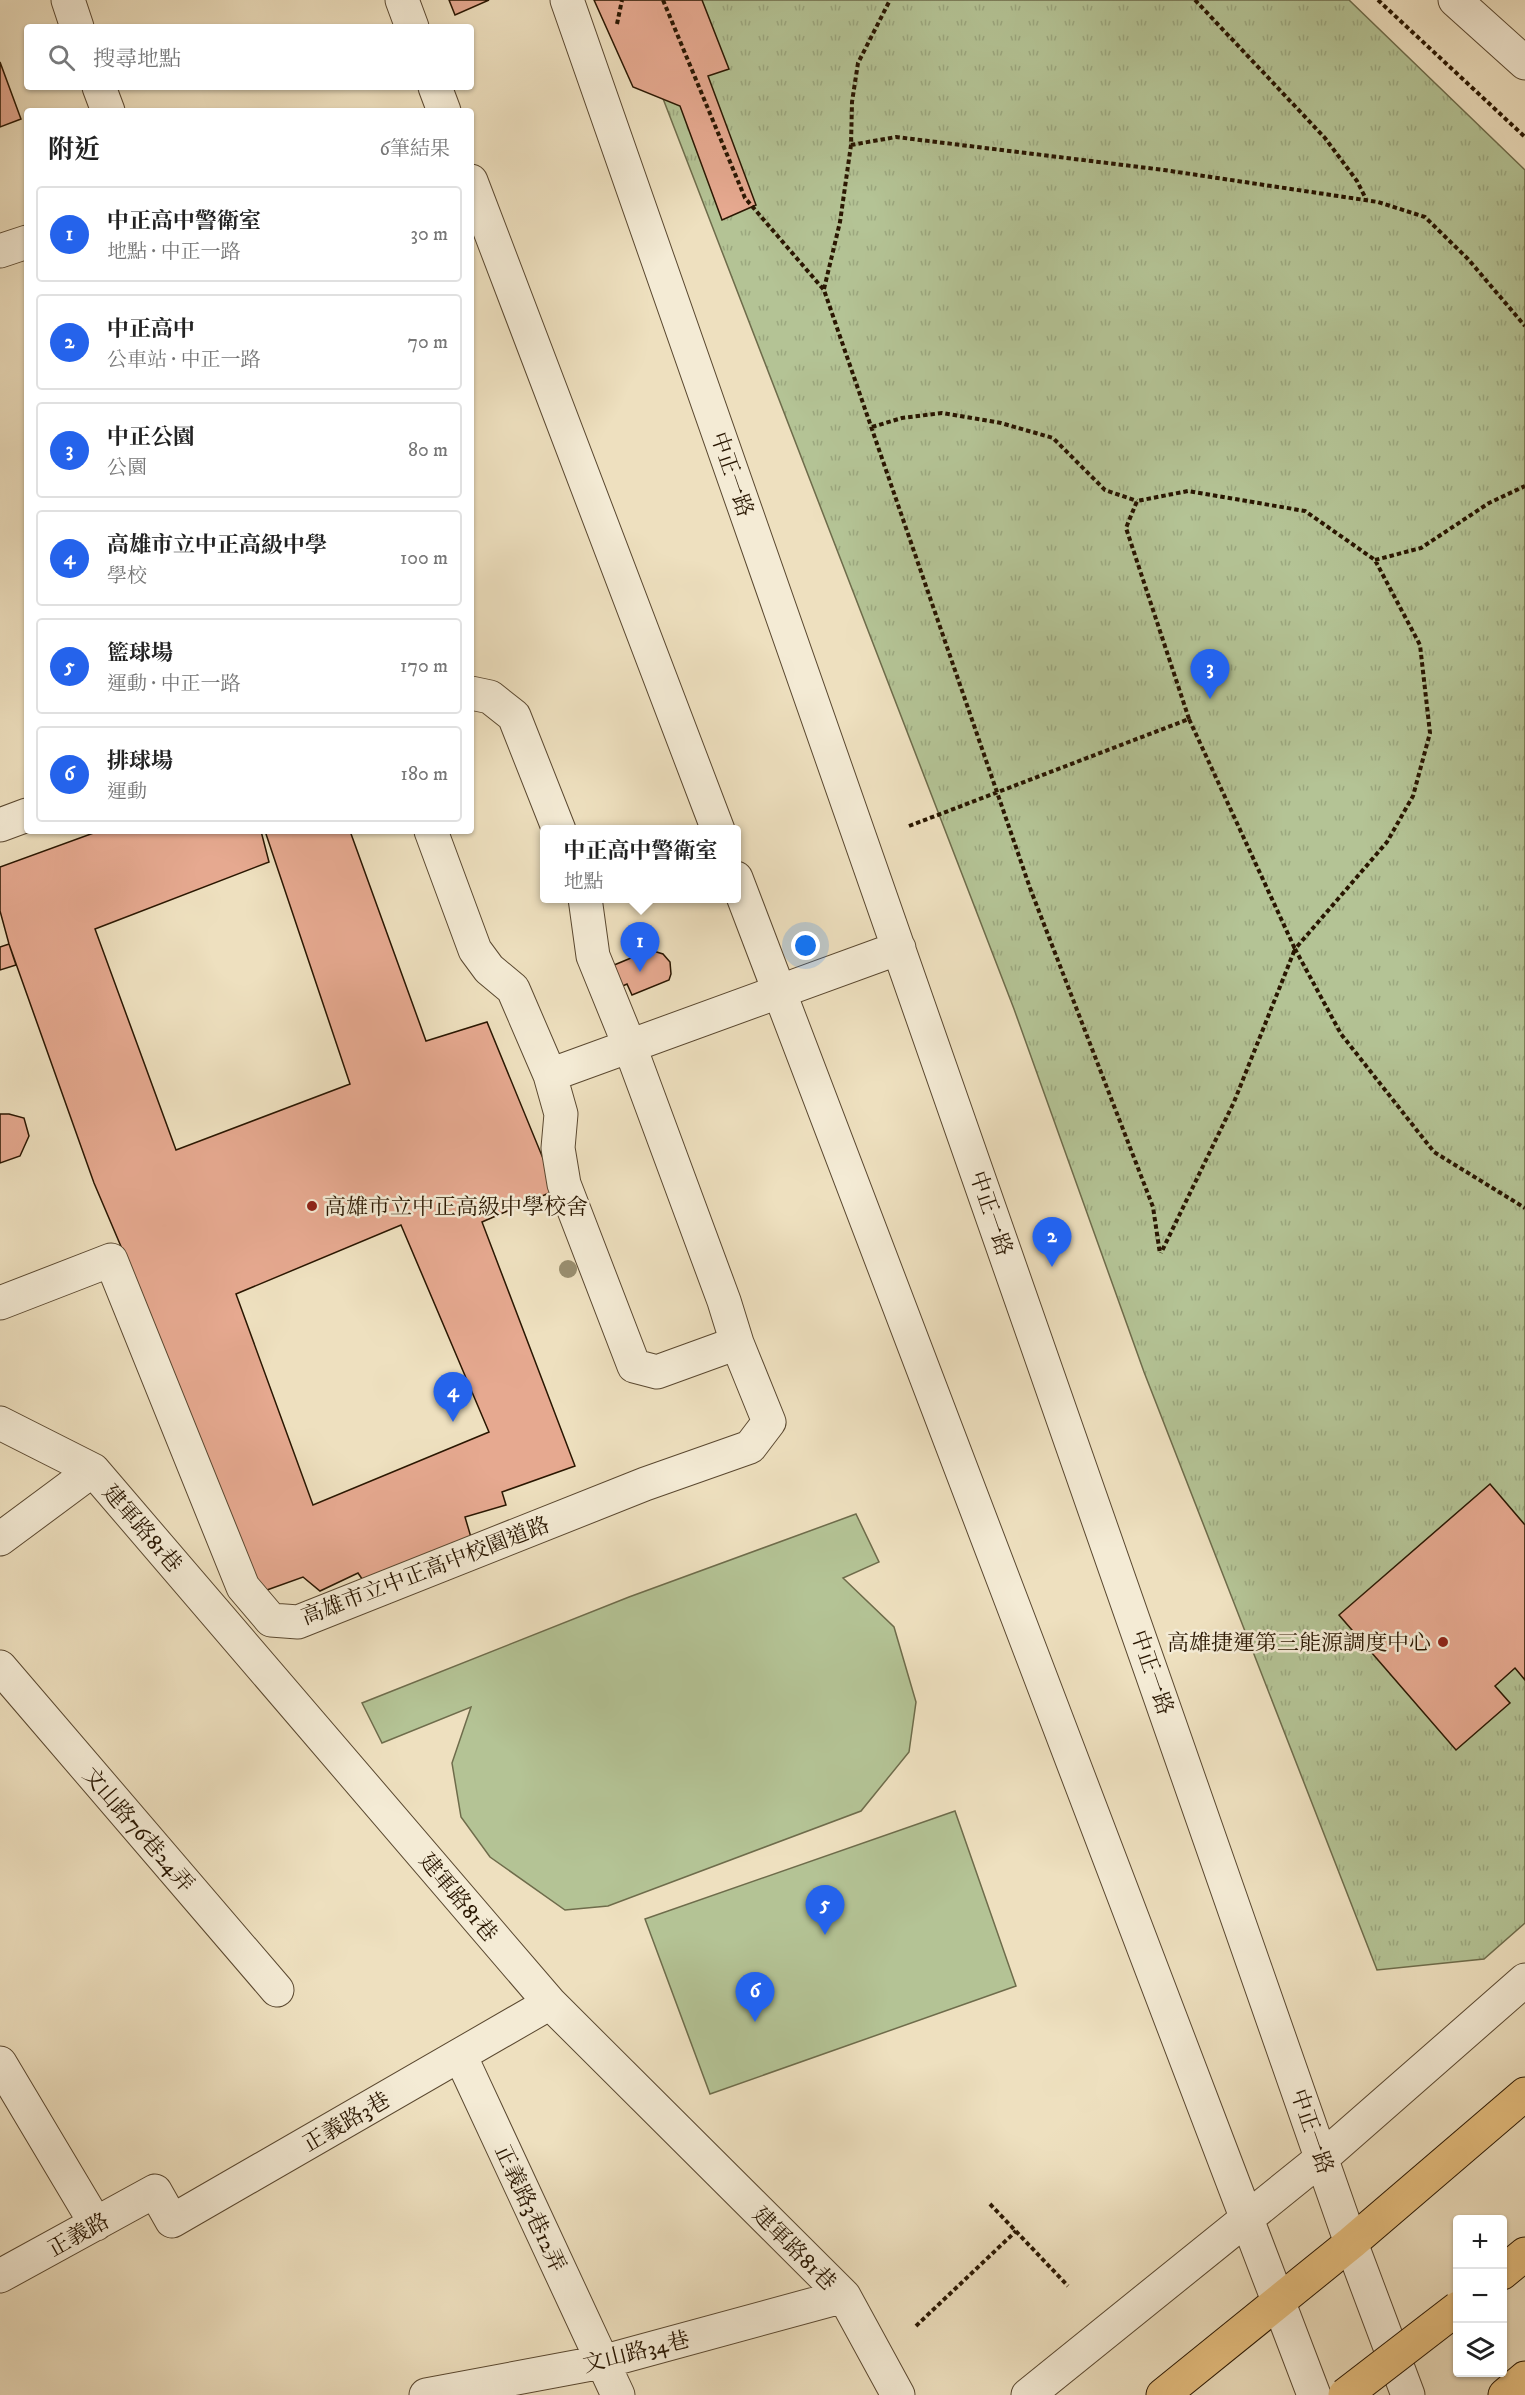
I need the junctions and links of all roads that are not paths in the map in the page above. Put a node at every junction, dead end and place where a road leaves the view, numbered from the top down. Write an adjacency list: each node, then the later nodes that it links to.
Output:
1 (68, 0): 5 (street)
2 (402, 0): 6 (street)
3 (567, 0): 23 (street, 中正一路)
4 (1455, 0): 7 (street)
5 (76, 24)
6 (411, 24)
7 (1525, 63)
8 (100, 90): 10 (street)
9 (436, 90): 11 (street)
10 (107, 108)
11 (443, 108)
12 (474, 189): 19 (street)
13 (24, 243): 14 (street)
14 (0, 251)
15 (474, 694): 18 (street)
16 (24, 815): 17 (street)
17 (0, 825)
18 (557, 825)
19 (716, 825)
20 (432, 834): 26 (street)
21 (741, 891): 24 (street)
22 (586, 903): 25 (street, 高雄市立中正高中校園道路)
23 (899, 948): 24 (street); 39 (street, 中正一路)
24 (779, 992): 25 (street); 41 (street)
25 (630, 1047): 26 (street); 28 (street, 高雄市立中正高中校園道路)
26 (550, 1075): 28 (street)
27 (0, 1303): 28 (street, 高雄市立中正高中校園道路)
28 (737, 1343)
29 (0, 1423): 30 (street, 建軍路81巷)
30 (93, 1470): 31 (street); 35 (street, 建軍路81巷)
31 (0, 1539)
32 (0, 1667): 34 (street, 文山路76巷24弄)
33 (1525, 1980): 39 (street)
34 (277, 1990)
35 (550, 2003): 36 (street, 正義路3巷); 45 (street, 建軍路81巷)
36 (460, 2055): 40 (street, 正義路3巷); 48 (street, 正義路3巷12弄)
37 (0, 2063): 42 (street)
38 (1525, 2094): 43 (highway)
39 (1323, 2157): 41 (street); 43 (street, 中正一路)
40 (155, 2192): 42 (street, 正義路)
41 (1246, 2220): 46 (street); 53 (street)
42 (96, 2224): 44 (street, 正義路)
43 (1351, 2243): 46 (highway); 57 (street, 中正一路)
44 (0, 2276)
45 (844, 2296): 48 (street, 文山路34巷); 52 (street, 建軍路81巷)
46 (1279, 2302): 54 (highway); 55 (street)
47 (1453, 2312): 56 (highway, bridge)
48 (602, 2362): 50 (street, 文山路34巷); 51 (street, 正義路3巷12弄)
49 (1525, 2378): 58 (highway)
50 (426, 2395)
51 (618, 2395)
52 (898, 2395)
53 (1028, 2395)
54 (1164, 2395)
55 (1314, 2395)
56 (1345, 2395)
57 (1408, 2395)
58 (1505, 2395)

